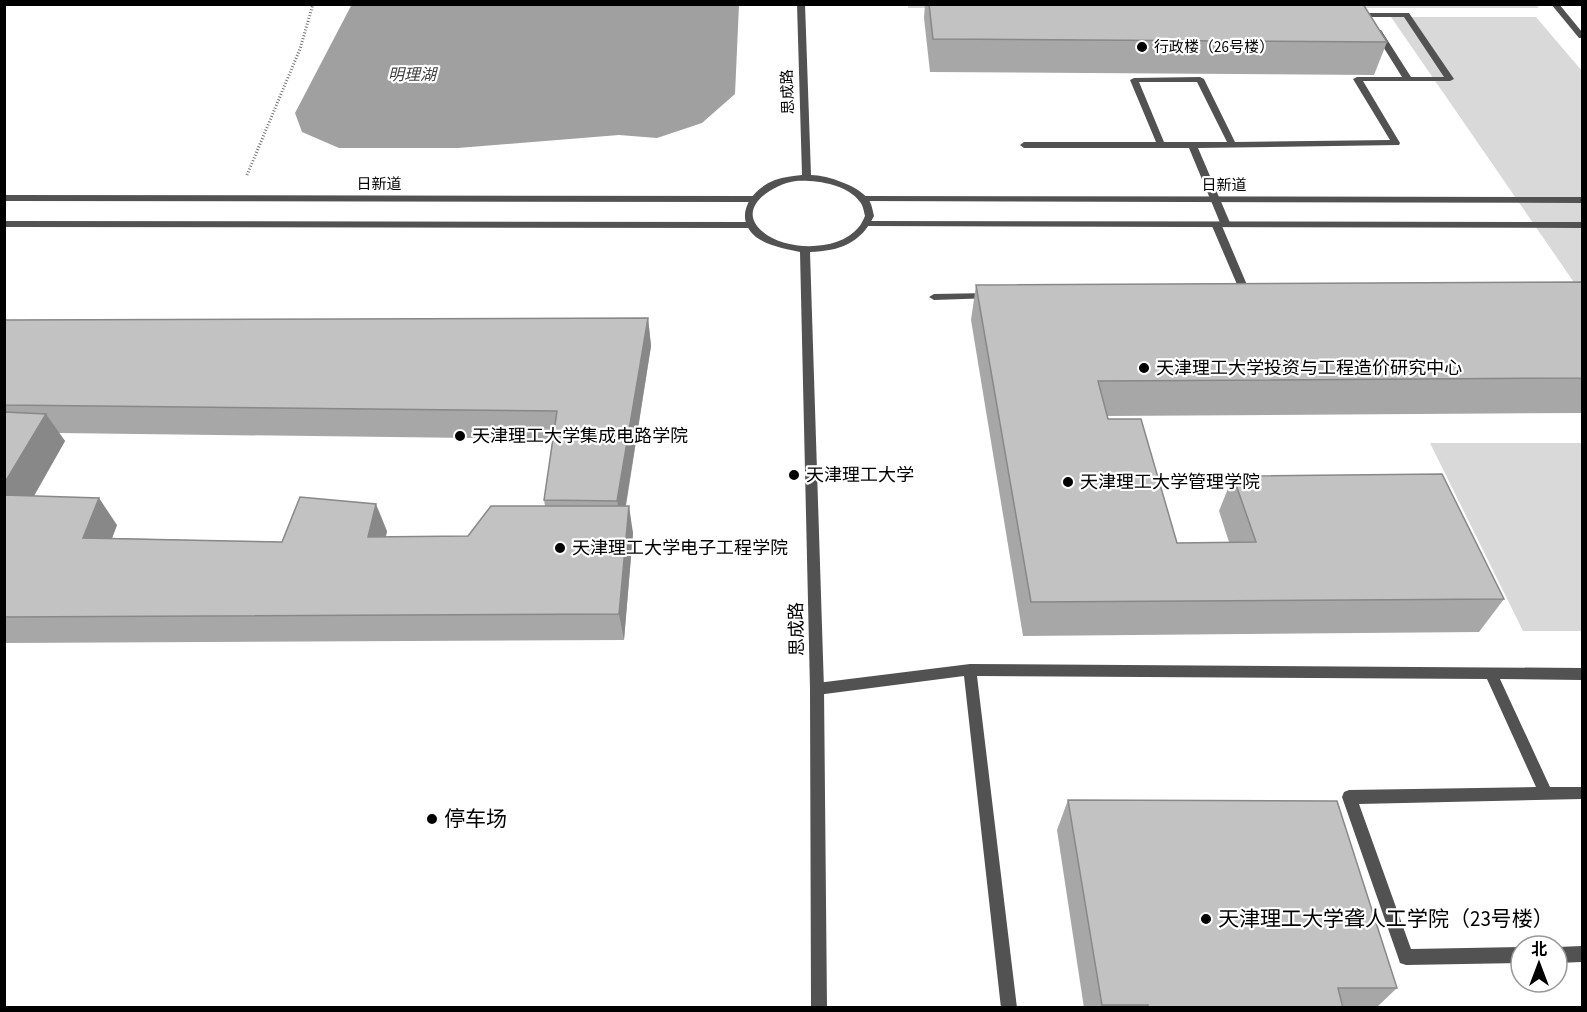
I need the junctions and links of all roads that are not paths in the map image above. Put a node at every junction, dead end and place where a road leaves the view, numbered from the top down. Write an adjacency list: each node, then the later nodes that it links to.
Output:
1 (801, 4): 11 (street, 思成路)
2 (1554, 4): 5 (street)
3 (1356, 10): 4 (street)
4 (1366, 15): 6 (street); 6 (street)
5 (1582, 36)
6 (1408, 79): 7 (street)
7 (1232, 144): 8 (street); 9 (street)
8 (1161, 145): 9 (street); 10 (street)
9 (1192, 145): 15 (street)
10 (1024, 146)
11 (807, 178): 13 (street); 14 (street)
12 (4, 198): 13 (street, 日新道)
13 (753, 200): 19 (street)
14 (865, 200): 15 (street, 日新道); 18 (street)
15 (1215, 200): 16 (street, 日新道); 20 (street)
16 (1582, 200)
17 (4, 224): 19 (street)
18 (868, 224): 20 (street); 22 (street)
19 (751, 225): 22 (street)
20 (1221, 225): 21 (street); 24 (street)
21 (1582, 225)
22 (805, 250): 31 (street, 思成路)
23 (1233, 292): 24 (street)
24 (1245, 292): 25 (street)
25 (1256, 292)
26 (1006, 296): 27 (street)
27 (934, 297)
28 (970, 670): 29 (street); 31 (street); 36 (street)
29 (1491, 674): 30 (street); 33 (street)
30 (1582, 674)
31 (817, 689): 35 (street, 思成路)
32 (1582, 793): 33 (street)
33 (1546, 794): 34 (street)
34 (1509, 955)
35 (819, 1008)
36 (1009, 1008)

